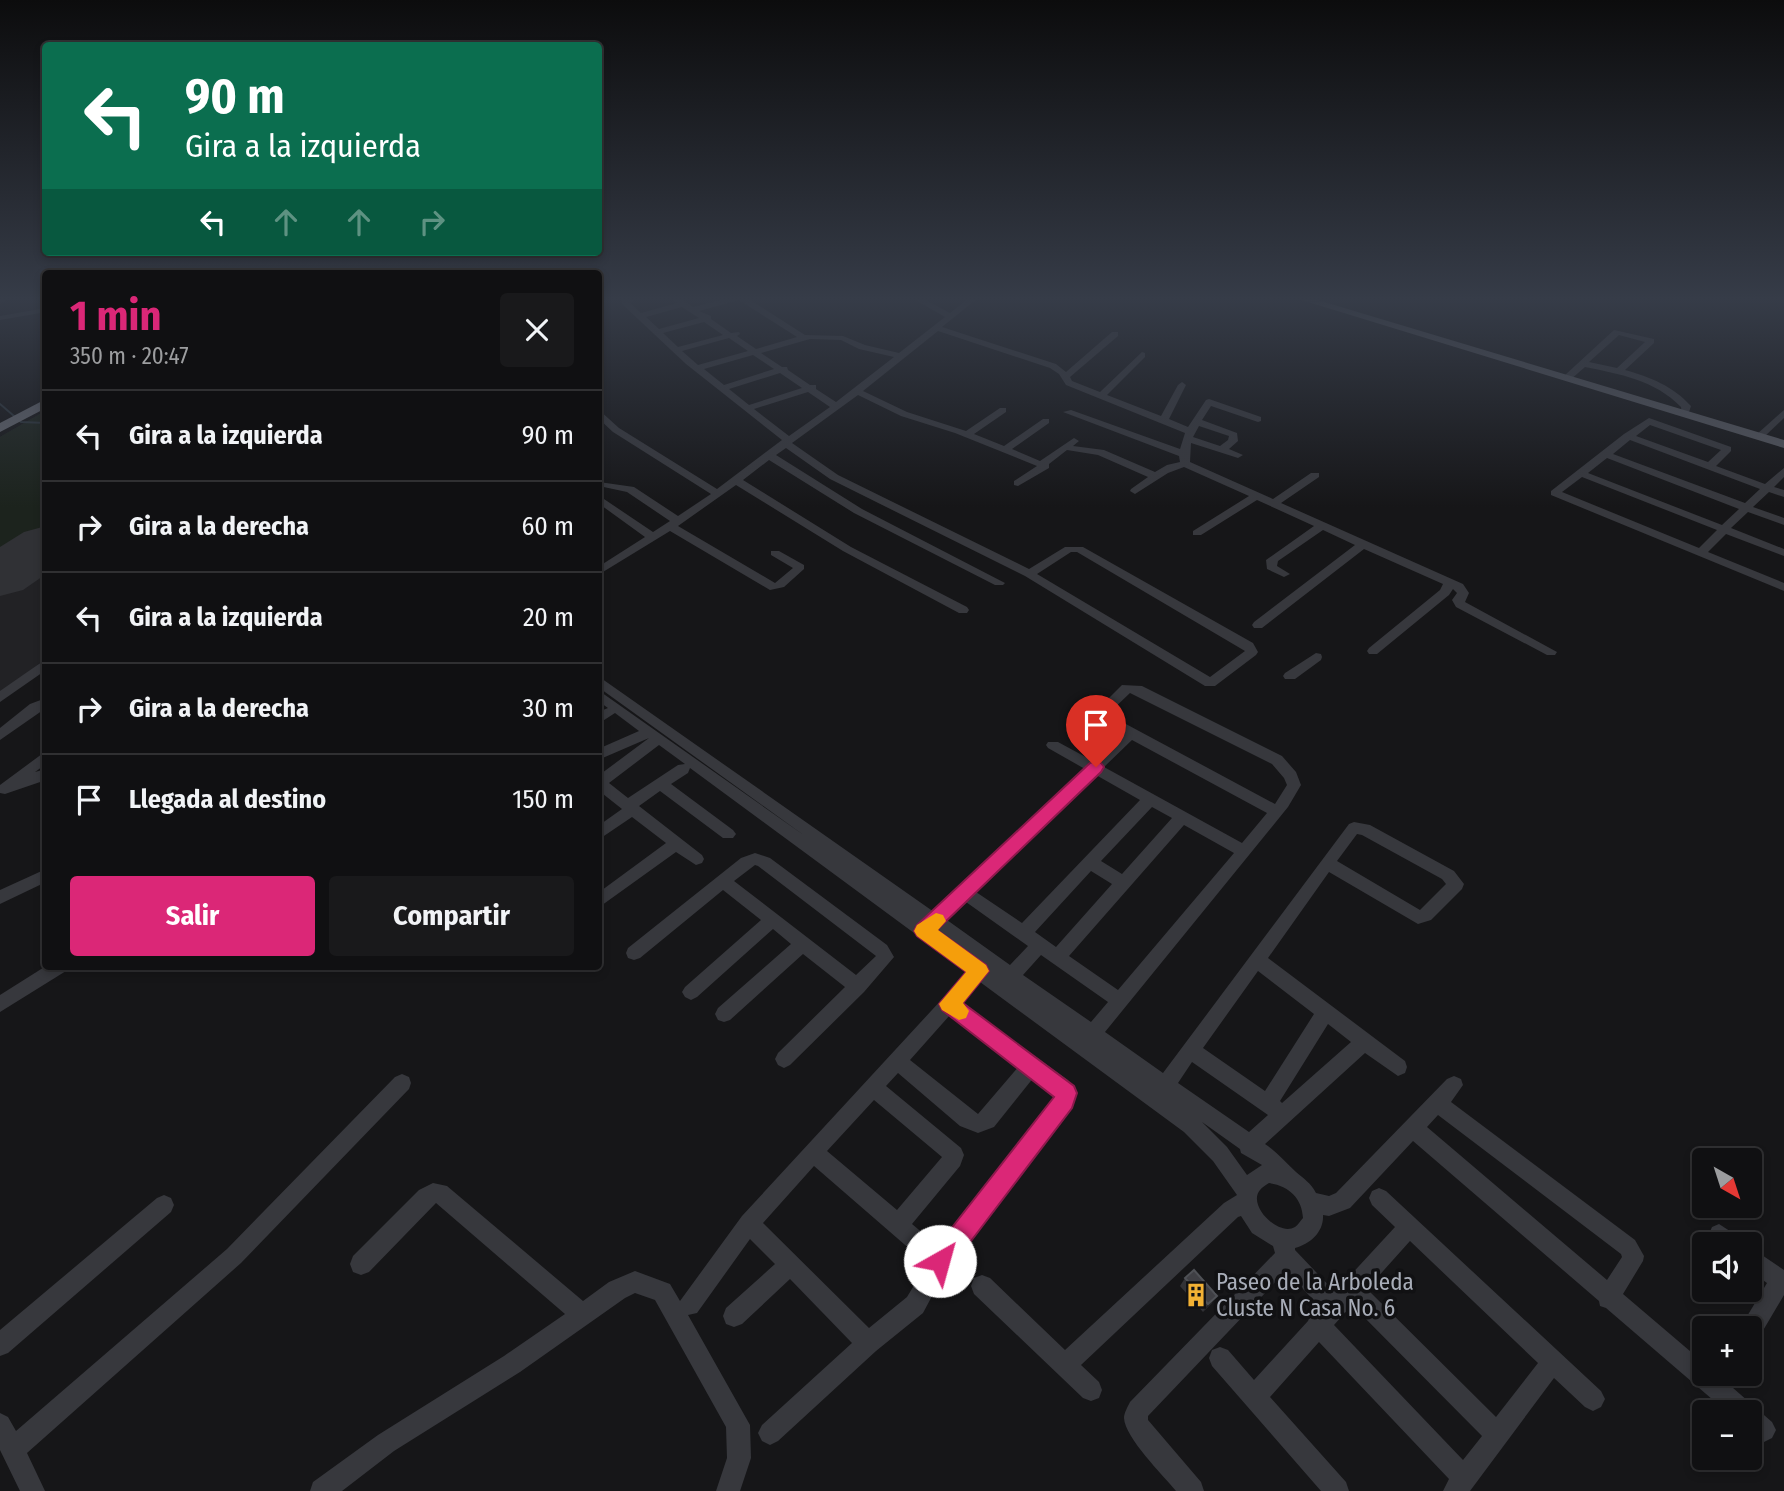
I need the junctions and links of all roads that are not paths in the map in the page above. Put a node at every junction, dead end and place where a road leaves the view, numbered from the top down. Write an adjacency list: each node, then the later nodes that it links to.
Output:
1 (698, 368): 16 (street)
2 (785, 368): 15 (street); 16 (street)
3 (886, 368): 17 (street)
4 (1055, 368): 12 (street)
5 (1077, 368): 12 (street)
6 (1129, 368): 18 (street)
7 (1532, 368): 13 (main road)
8 (1580, 368): 13 (street)
9 (1602, 368): 11 (street)
10 (1623, 368): 11 (street)
11 (1618, 372): 25 (street)
12 (1064, 376): 18 (street)
13 (1567, 378): 25 (main road)
14 (1182, 385): 30 (street)
15 (813, 387): 20 (street); 22 (street)
16 (723, 388): 22 (street)
17 (858, 391): 20 (street); 34 (street)
18 (1101, 396): 30 (street)
19 (42, 400): 27 (highway)
20 (838, 404): 38 (street)
21 (42, 405): 27 (highway)
22 (748, 408): 38 (street)
23 (1003, 411): 34 (street)
24 (1068, 412): 45 (street)
25 (1685, 413): 37 (main road)
26 (1784, 413): 37 (street)
27 (20, 414): 33 (highway)
28 (602, 416): 57 (street)
29 (1258, 419): 32 (street)
30 (1164, 420): 35 (street)
31 (1046, 421): 40 (street)
32 (1198, 422): 35 (street); 41 (street)
33 (3, 423)
34 (966, 435): 40 (street)
35 (1189, 435): 41 (street); 45 (street)
36 (1627, 436): 43 (street); 47 (street); 47 (street)
37 (1760, 436): 39 (main road)
38 (786, 441): 44 (street); 73 (street)
39 (1784, 444)
40 (1004, 450): 46 (street)
41 (1222, 450): 42 (street)
42 (1238, 454)
43 (1605, 454): 49 (street); 61 (street)
44 (768, 455): 52 (street); 75 (street)
45 (1185, 459): 50 (street); 58 (street)
46 (1042, 464): 50 (street); 53 (street)
47 (1709, 467): 55 (street)
48 (1784, 471): 55 (street)
49 (1580, 473): 65 (street); 71 (street)
50 (1153, 475): 56 (street)
51 (1315, 475): 60 (street)
52 (736, 480): 57 (street); 78 (street)
53 (1018, 483)
54 (603, 484): 63 (street)
55 (1778, 489): 61 (street)
56 (1135, 491)
57 (717, 494): 63 (street)
58 (1255, 497): 60 (street); 66 (street)
59 (602, 501): 67 (street)
60 (1273, 504): 64 (street)
61 (1750, 510): 62 (street); 65 (street)
62 (1784, 522)
63 (674, 524): 67 (street); 69 (street)
64 (1321, 526): 68 (street); 74 (street)
65 (1728, 532): 70 (street); 71 (street)
66 (1197, 533)
67 (652, 537): 72 (street)
68 (1363, 544): 76 (street); 79 (street)
69 (775, 553)
70 (1784, 553)
71 (1705, 555): 77 (street)
72 (602, 569)
73 (1029, 574): 73 (street)
74 (1284, 574)
75 (999, 583)
76 (1450, 583): 80 (street); 81 (street)
77 (1784, 587)
78 (962, 610)
79 (1258, 625)
80 (1373, 652)
81 (1551, 652)
82 (1316, 657): 84 (street)
83 (42, 666): 87 (street)
84 (1290, 676)
85 (602, 683): 120 (street)
86 (602, 697): 91 (street)
87 (0, 698)
88 (42, 704): 90 (street)
89 (1131, 733): 95 (street); 104 (street); 104 (street)
90 (0, 735)
91 (654, 735): 93 (street); 98 (street); 121 (street)
92 (1053, 745): 95 (street)
93 (602, 754)
94 (42, 760): 101 (street)
95 (1096, 767): 102 (street); 116 (street)
96 (683, 769): 100 (street)
97 (42, 775): 101 (street)
98 (602, 780)
99 (602, 784): 103 (street)
100 (661, 784): 103 (street); 107 (street)
101 (3, 790)
102 (1150, 799): 105 (street); 111 (street)
103 (631, 807): 106 (street); 108 (street)
104 (1276, 811): 109 (street)
105 (1183, 816): 109 (street); 115 (street)
106 (602, 831)
107 (729, 834)
108 (676, 844): 110 (street); 118 (street)
109 (1244, 850): 133 (street)
110 (696, 859)
111 (1089, 862): 115 (street); 122 (street)
112 (1327, 863): 112 (street); 127 (street)
113 (42, 877): 117 (street)
114 (723, 881): 119 (street); 125 (street); 131 (street)
115 (1122, 882): 126 (street)
116 (966, 893): 120 (street); 122 (street)
117 (0, 897)
118 (602, 899)
119 (772, 920): 123 (street); 132 (street)
120 (937, 920): 121 (street); 130 (street)
121 (923, 931): 129 (street)
122 (1023, 933): 124 (street)
123 (802, 944): 131 (street); 137 (street)
124 (1039, 944): 126 (street); 130 (street)
125 (634, 953)
126 (1057, 957): 133 (street)
127 (1256, 959): 136 (street); 140 (street)
128 (54, 970): 134 (street)
129 (979, 971): 130 (street); 135 (street)
130 (1007, 982): 138 (street); 142 (street)
131 (858, 987): 141 (street)
132 (691, 992)
133 (1119, 1000): 138 (street)
134 (0, 1004)
135 (949, 1004): 143 (street); 144 (street)
136 (1326, 1011): 139 (street); 151 (street)
137 (724, 1014)
138 (1093, 1032): 142 (street)
139 (1365, 1041): 145 (street); 151 (street)
140 (1190, 1050): 147 (street); 151 (street)
141 (784, 1059)
142 (1113, 1059): 147 (street); 156 (street)
143 (897, 1061): 144 (street); 149 (street)
144 (1031, 1066): 164 (street)
145 (1398, 1067)
146 (402, 1083): 192 (street)
147 (1164, 1085): 153 (street)
148 (1454, 1085): 150 (street)
149 (874, 1088): 154 (street); 161 (street)
150 (1438, 1104): 152 (street); 171 (street)
151 (1275, 1108): 153 (street)
152 (1414, 1129): 158 (street); 171 (street)
153 (1248, 1146): 155 (street)
154 (813, 1152): 160 (street); 161 (street)
155 (1288, 1177): 156 (street); 158 (street)
156 (1247, 1197): 163 (street); 183 (street)
157 (1379, 1198): 162 (street)
158 (1311, 1202): 163 (street)
159 (164, 1205): 179 (street)
160 (749, 1223): 166 (street); 172 (street)
161 (898, 1226): 164 (street)
162 (1409, 1227): 170 (street); 182 (street)
163 (1284, 1247): 173 (street); 197 (street)
164 (940, 1261): 178 (street)
165 (361, 1264): 174 (street)
166 (790, 1264): 175 (street); 178 (street)
167 (1762, 1267): 168 (street)
168 (1782, 1282): 176 (street)
169 (982, 1286): 183 (street)
170 (1352, 1290): 173 (street); 191 (street)
171 (1608, 1298): 181 (street)
172 (689, 1305)
173 (1335, 1307): 177 (street)
174 (582, 1314): 195 (street); 196 (street)
175 (734, 1316)
176 (1760, 1316)
177 (1318, 1324): 186 (street); 193 (street)
178 (868, 1343): 190 (street)
179 (0, 1345)
180 (1220, 1358): 186 (street)
181 (1692, 1360)
182 (1553, 1361): 187 (street); 191 (street)
183 (1065, 1365): 185 (street)
184 (1724, 1386): 188 (street)
185 (1091, 1390)
186 (1255, 1396): 198 (street)
187 (1593, 1399)
188 (1735, 1400)
189 (0, 1425): 192 (street)
190 (770, 1433)
191 (1497, 1435): 193 (street)
192 (12, 1450): 194 (street)
193 (1460, 1484)
194 (33, 1491)
195 (322, 1491)
196 (728, 1491)
197 (1192, 1491)
198 (1337, 1491)

